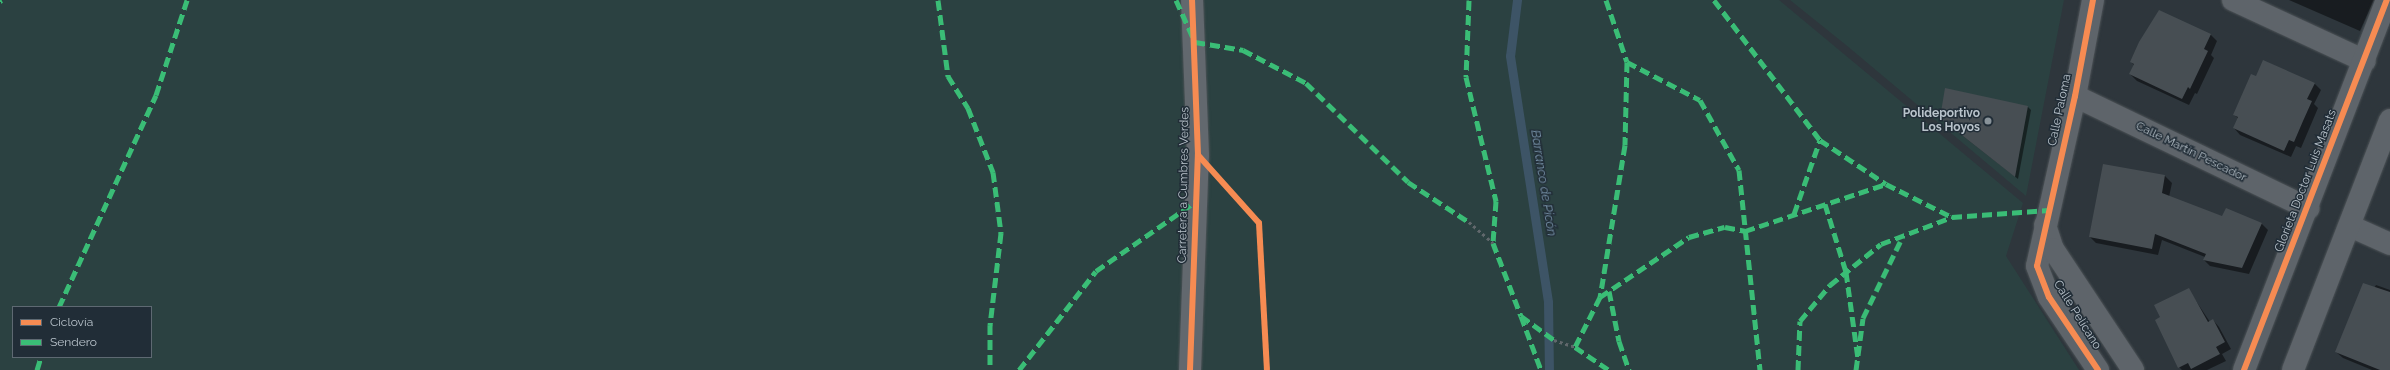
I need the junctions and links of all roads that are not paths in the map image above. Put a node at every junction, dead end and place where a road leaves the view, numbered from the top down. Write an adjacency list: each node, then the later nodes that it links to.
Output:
1 (1192, 0): 12 (street, Carretera a Cumbres Verdes)
2 (2093, 0): 6 (street, Calle Paloma)
3 (2233, 0): 5 (street)
4 (2387, 0): 5 (street, Glorieta Doctor Luis Masats)
5 (2365, 61): 8 (street, Glorieta Doctor Luis Masats)
6 (2075, 96): 8 (street, Calle Martín Pescador); 9 (street, Calle Paloma)
7 (2390, 120): 10 (street)
8 (2308, 208): 15 (street, Glorieta Doctor Luis Masats)
9 (2045, 224): 13 (street, Calle Pelícano); 14 (street, Calle Pelícano)
10 (2350, 226): 11 (street); 16 (street)
11 (2390, 244)
12 (1190, 370)
13 (2098, 370)
14 (2133, 370)
15 (2244, 370)
16 (2293, 370)

